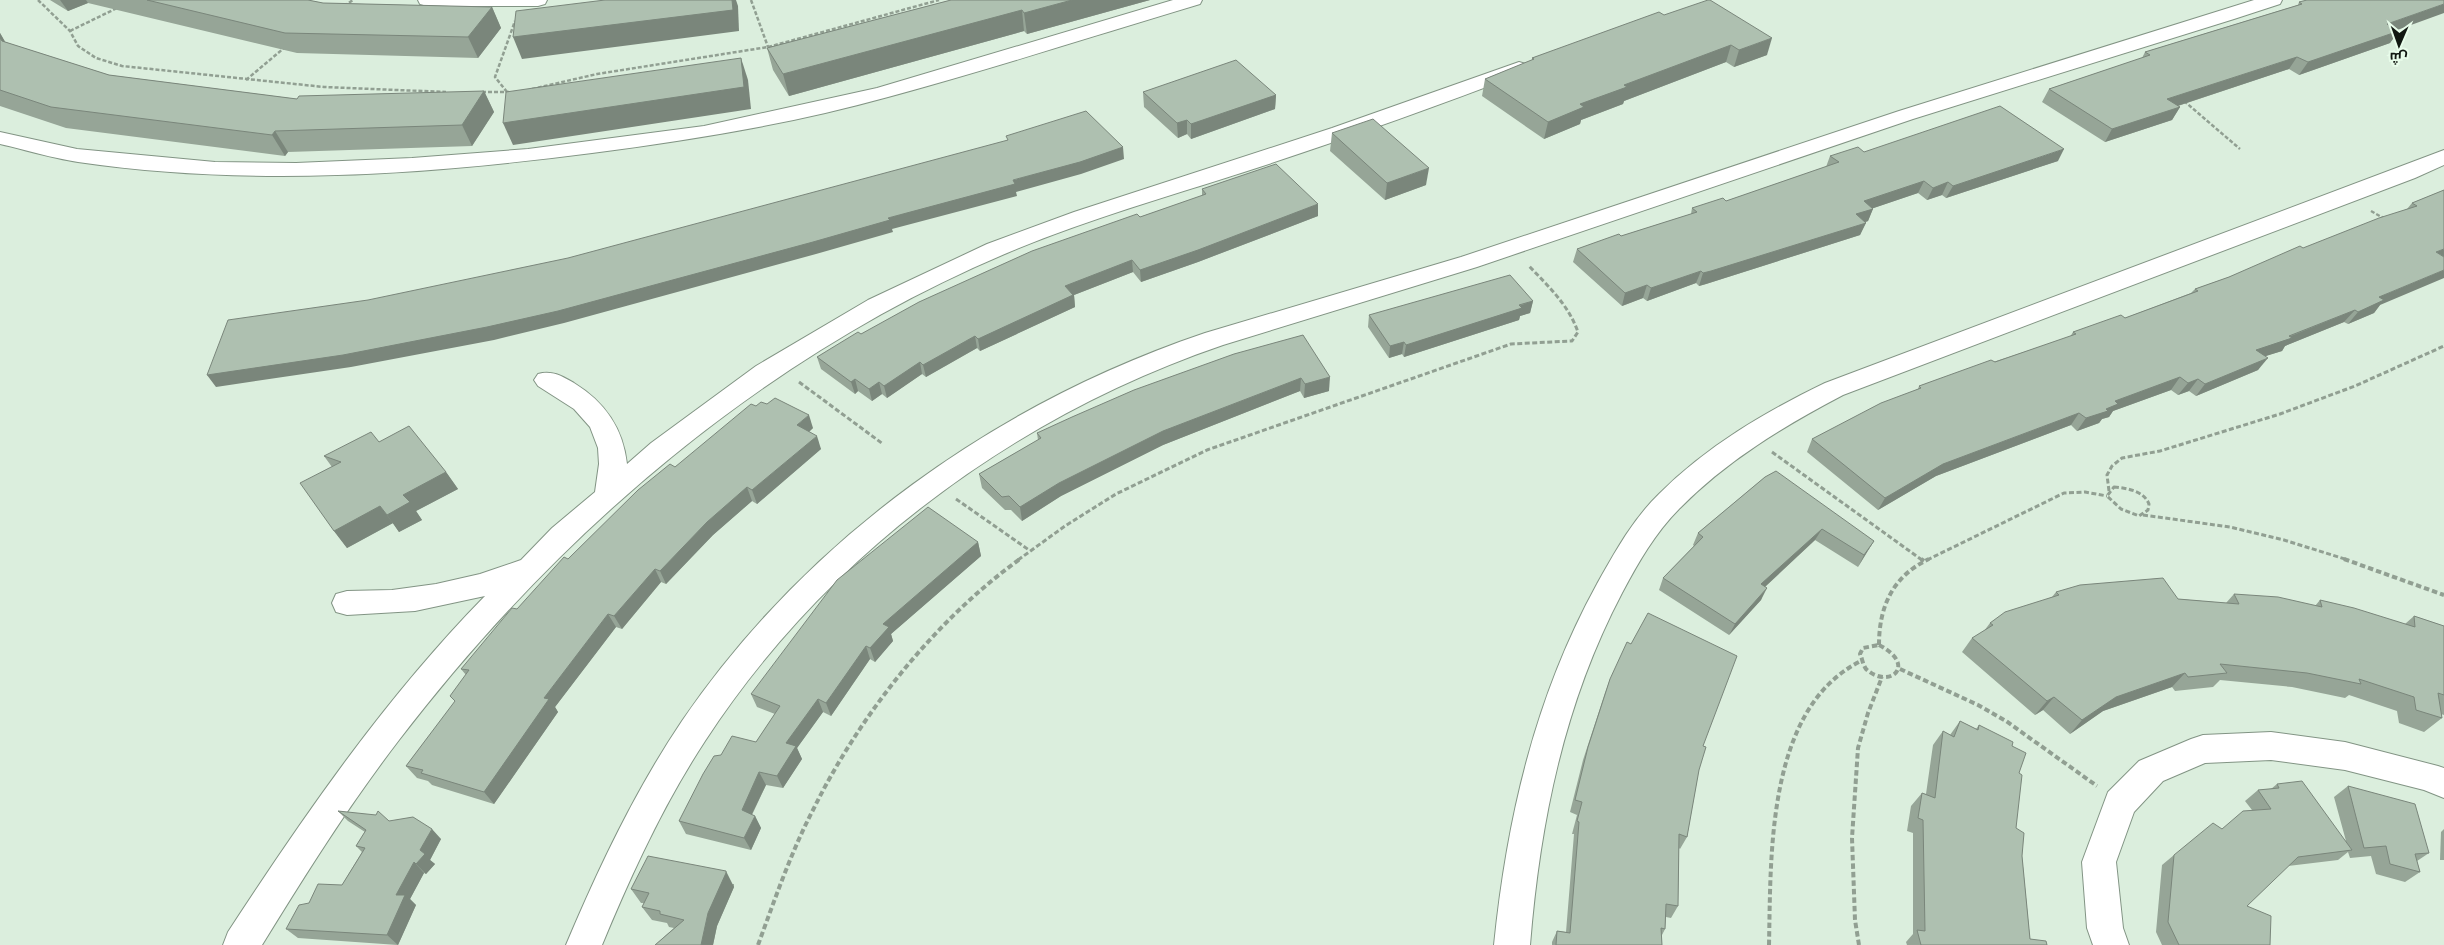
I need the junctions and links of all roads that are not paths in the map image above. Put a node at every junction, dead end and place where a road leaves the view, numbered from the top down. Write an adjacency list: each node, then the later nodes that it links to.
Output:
1 (427, 0): 2 (street)
2 (530, 0)
3 (1193, 0): 6 (street)
4 (2273, 0): 14 (street)
5 (1543, 59): 9 (street)
6 (0, 138)
7 (2444, 157): 15 (street)
8 (547, 380): 9 (street)
9 (608, 495): 10 (street)
10 (531, 568): 11 (street); 13 (street)
11 (347, 603)
12 (2444, 783): 16 (street)
13 (240, 945)
14 (584, 945)
15 (1512, 945)
16 (2111, 945)

